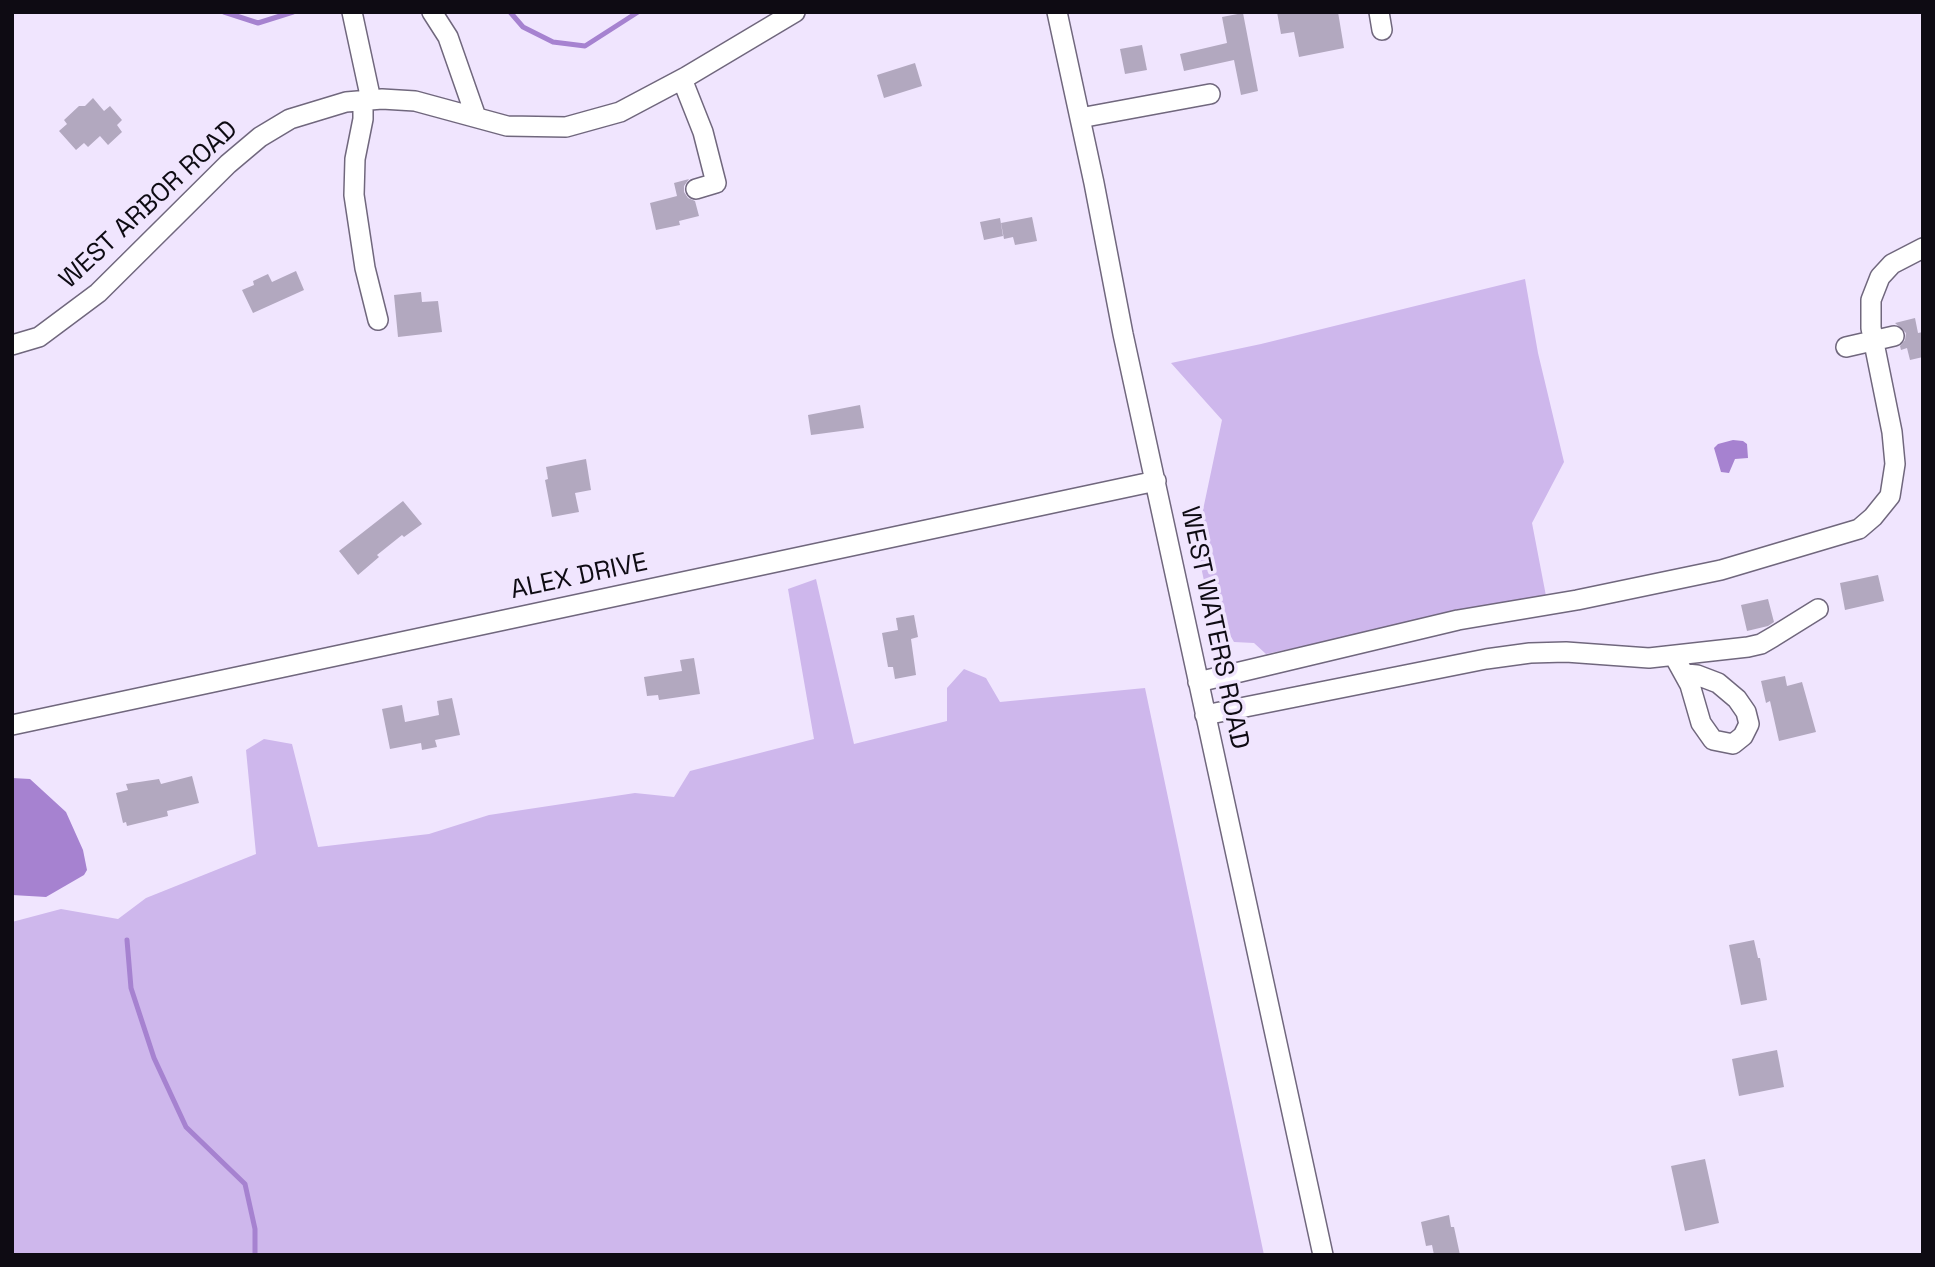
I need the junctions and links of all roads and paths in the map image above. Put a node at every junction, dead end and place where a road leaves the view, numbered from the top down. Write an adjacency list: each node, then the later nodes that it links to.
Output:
1 (352, 12): 7 (street)
2 (432, 12): 8 (street)
3 (795, 12): 5 (street, WEST ARBOR ROAD)
4 (1057, 12): 9 (street, WEST WATERS ROAD)
5 (682, 79): 8 (street, WEST ARBOR ROAD); 10 (street)
6 (1210, 94): 9 (street)
7 (367, 100): 8 (street, WEST ARBOR ROAD); 12 (street); 15 (street, WEST ARBOR ROAD)
8 (476, 117)
9 (1080, 118): 17 (street, WEST WATERS ROAD)
10 (696, 190)
11 (1923, 248): 14 (street)
12 (378, 320)
13 (1894, 336): 14 (street)
14 (1873, 341): 16 (street); 21 (street)
15 (12, 345)
16 (1846, 347)
17 (1156, 481): 21 (street, WEST WATERS ROAD); 23 (street, ALEX DRIVE)
18 (1818, 609): 19 (street)
19 (1674, 656): 20 (street); 22 (street)
20 (1686, 674)
21 (1198, 682): 22 (street, WEST WATERS ROAD)
22 (1205, 715): 24 (street, WEST WATERS ROAD)
23 (12, 725)
24 (1323, 1255)

